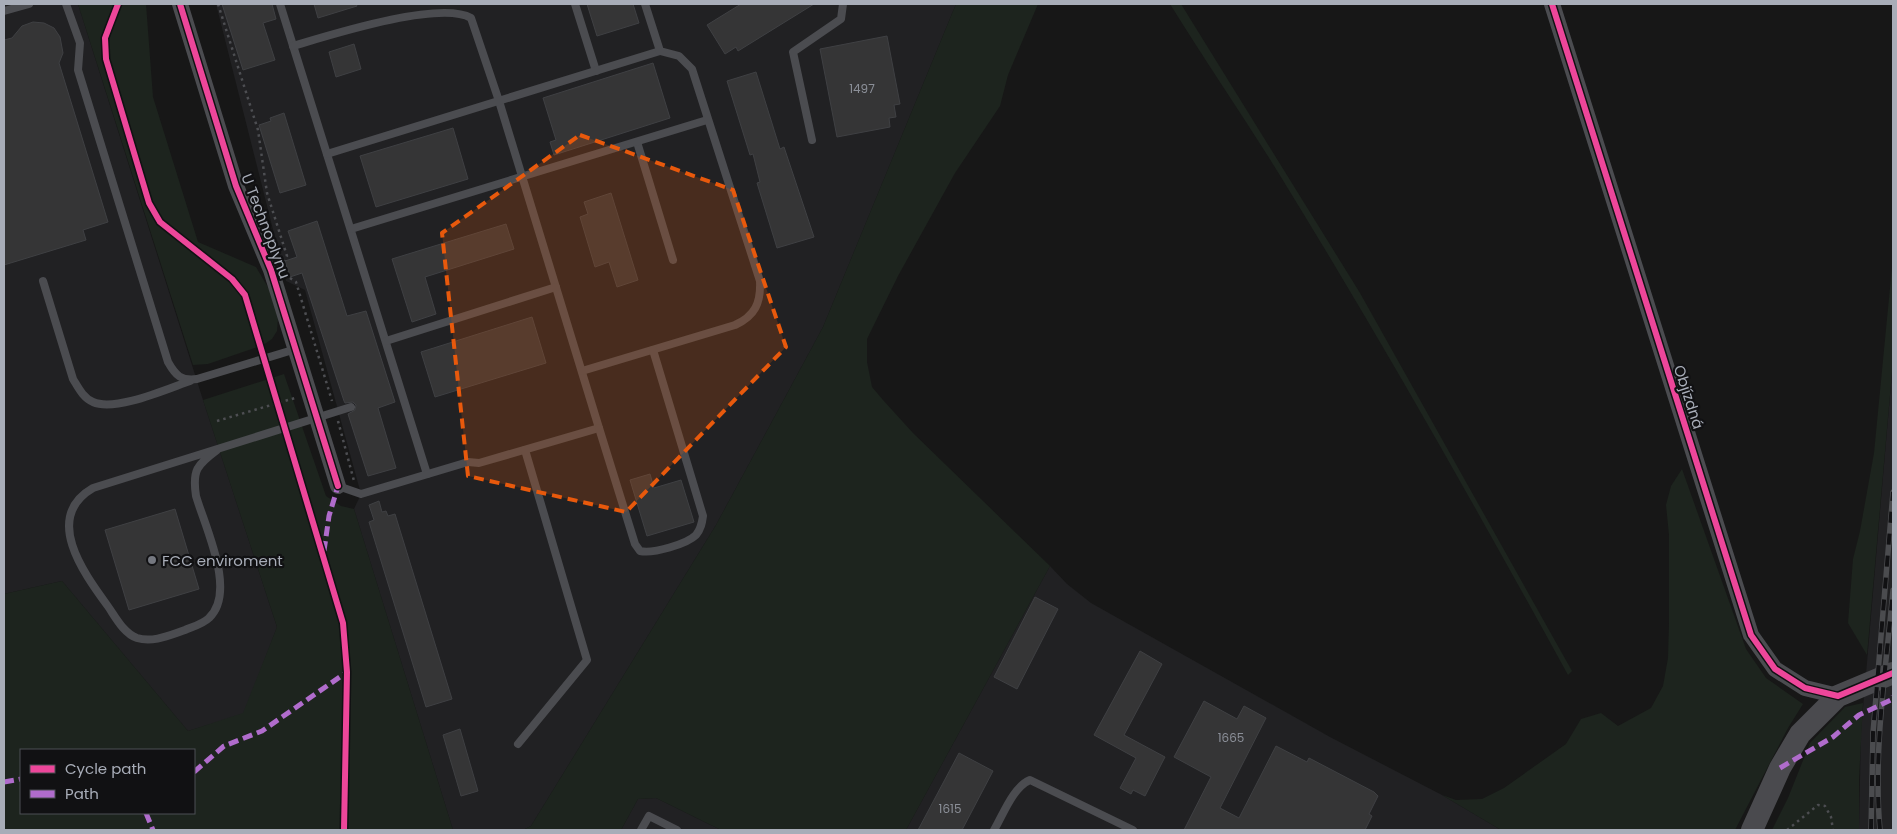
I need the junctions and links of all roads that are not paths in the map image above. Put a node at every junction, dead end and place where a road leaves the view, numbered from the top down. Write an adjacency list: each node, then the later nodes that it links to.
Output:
1 (29, 4): 9 (lane)
2 (66, 4): 27 (lane)
3 (180, 4): 24 (street, U Technoplynu)
4 (280, 4): 10 (lane)
5 (575, 4): 12 (lane)
6 (645, 4): 11 (lane)
7 (843, 4): 15 (lane)
8 (1552, 4): 36 (street, Objízdná)
9 (4, 11)
10 (293, 46): 13 (lane); 17 (lane)
11 (660, 51): 12 (lane); 14 (lane)
12 (596, 71): 13 (lane)
13 (499, 101): 17 (lane); 18 (lane)
14 (707, 120): 16 (lane); 25 (lane)
15 (812, 140)
16 (637, 142): 18 (lane); 20 (lane)
17 (327, 154): 19 (lane)
18 (522, 177): 19 (lane); 22 (lane)
19 (351, 229): 23 (lane)
20 (673, 260)
21 (43, 281): 27 (lane)
22 (556, 287): 23 (lane); 26 (lane)
23 (386, 341): 33 (lane)
24 (296, 350): 27 (lane); 29 (street, U Technoplynu)
25 (653, 350): 26 (lane); 30 (lane)
26 (582, 371): 30 (lane)
27 (197, 379)
28 (351, 408): 29 (lane)
29 (317, 418): 31 (lane); 34 (street, U Technoplynu)
30 (599, 428): 32 (lane)
31 (217, 450): 31 (lane)
32 (525, 450): 33 (lane); 37 (lane)
33 (427, 474): 34 (lane)
34 (338, 486)
35 (1893, 673): 36 (street)
36 (1838, 696): 42 (street)
37 (518, 744)
38 (642, 830): 39 (lane)
39 (676, 830)
40 (994, 830): 41 (lane)
41 (1134, 830)
42 (1752, 830)

